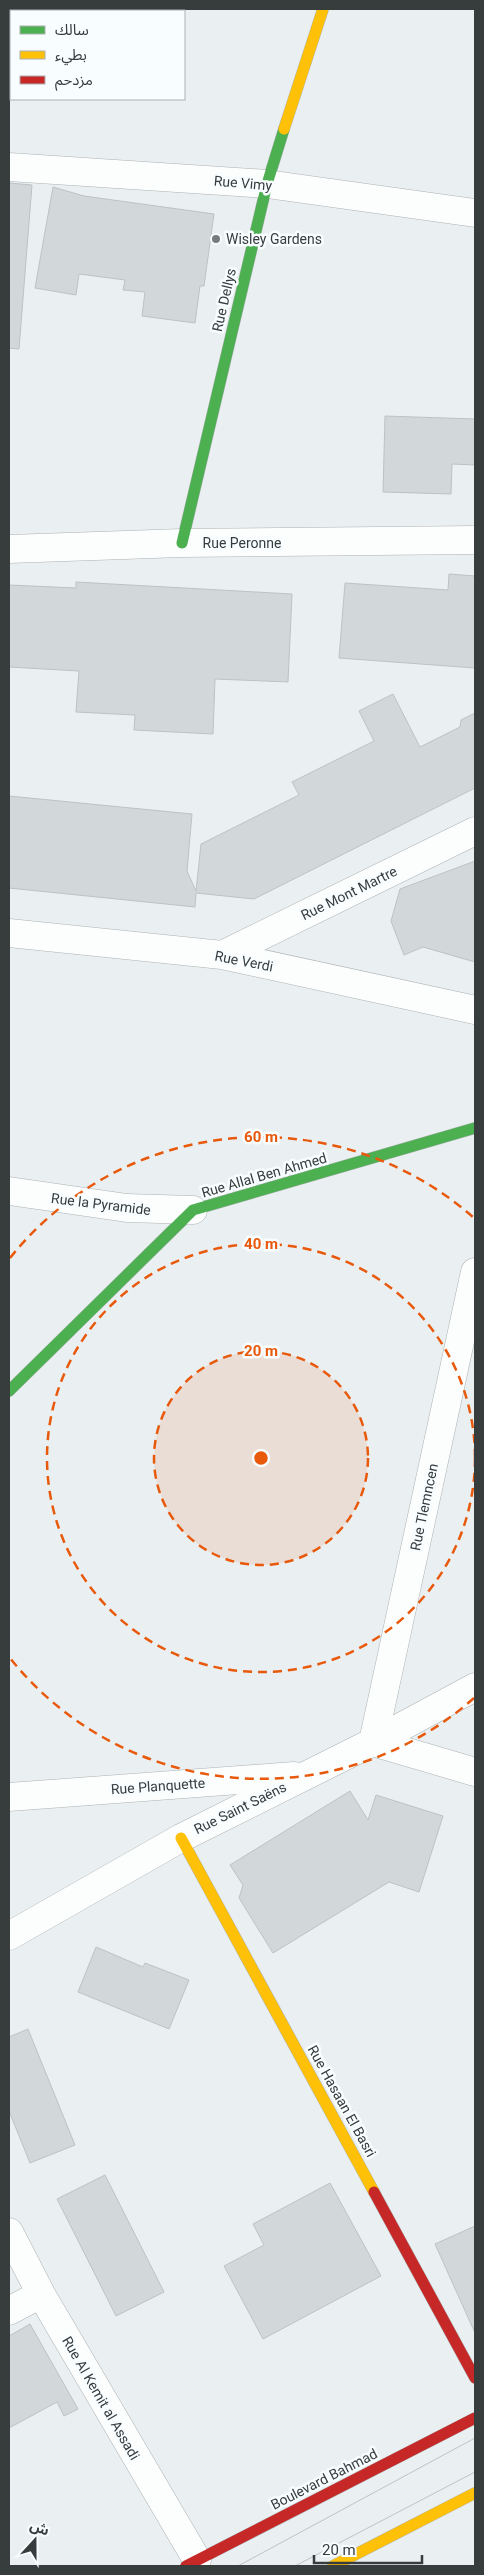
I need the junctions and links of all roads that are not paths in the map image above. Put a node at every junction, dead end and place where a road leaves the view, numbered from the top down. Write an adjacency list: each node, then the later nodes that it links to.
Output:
1 (323, 9): 3 (street, Rue Dellys)
2 (9, 167): 3 (street, Rue Vimy)
3 (267, 184): 4 (street, Rue Vimy); 6 (street, Rue Dellys)
4 (475, 213)
5 (475, 540): 6 (street, Rue Peronne)
6 (182, 543): 7 (street, Rue Peronne)
7 (9, 549)
8 (475, 831): 10 (street, Rue Mont Martre)
9 (9, 932): 10 (street, Rue Verdi)
10 (222, 956): 11 (street, Rue Verdi)
11 (475, 1010)
12 (475, 1128): 14 (street, Rue Allal Ben Ahmed)
13 (9, 1191): 14 (street, Rue la Pyramide)
14 (193, 1210): 16 (street, Rue Allal Ben Ahmed)
15 (475, 1272): 18 (street, Rue Tlemncen)
16 (9, 1390)
17 (475, 1687): 18 (street, Rue Saint Saëns)
18 (373, 1742): 19 (street); 20 (street, Rue Saint Saëns)
19 (475, 1772)
20 (308, 1775): 21 (street, Rue Planquette); 22 (street, Rue Saint Saëns)
21 (9, 1797)
22 (182, 1838): 23 (street, Rue Saint Saëns); 27 (street, Rue Hasaan El Basri)
23 (9, 1936)
24 (9, 2232): 25 (street, Rue Al Kemit al Assadi)
25 (41, 2294): 26 (street); 30 (street, Rue Al Kemit al Assadi)
26 (9, 2311)
27 (475, 2378)
28 (475, 2418): 30 (street, Boulevard Bahmad)
29 (475, 2493): 31 (street)
30 (192, 2563)
31 (333, 2566)

